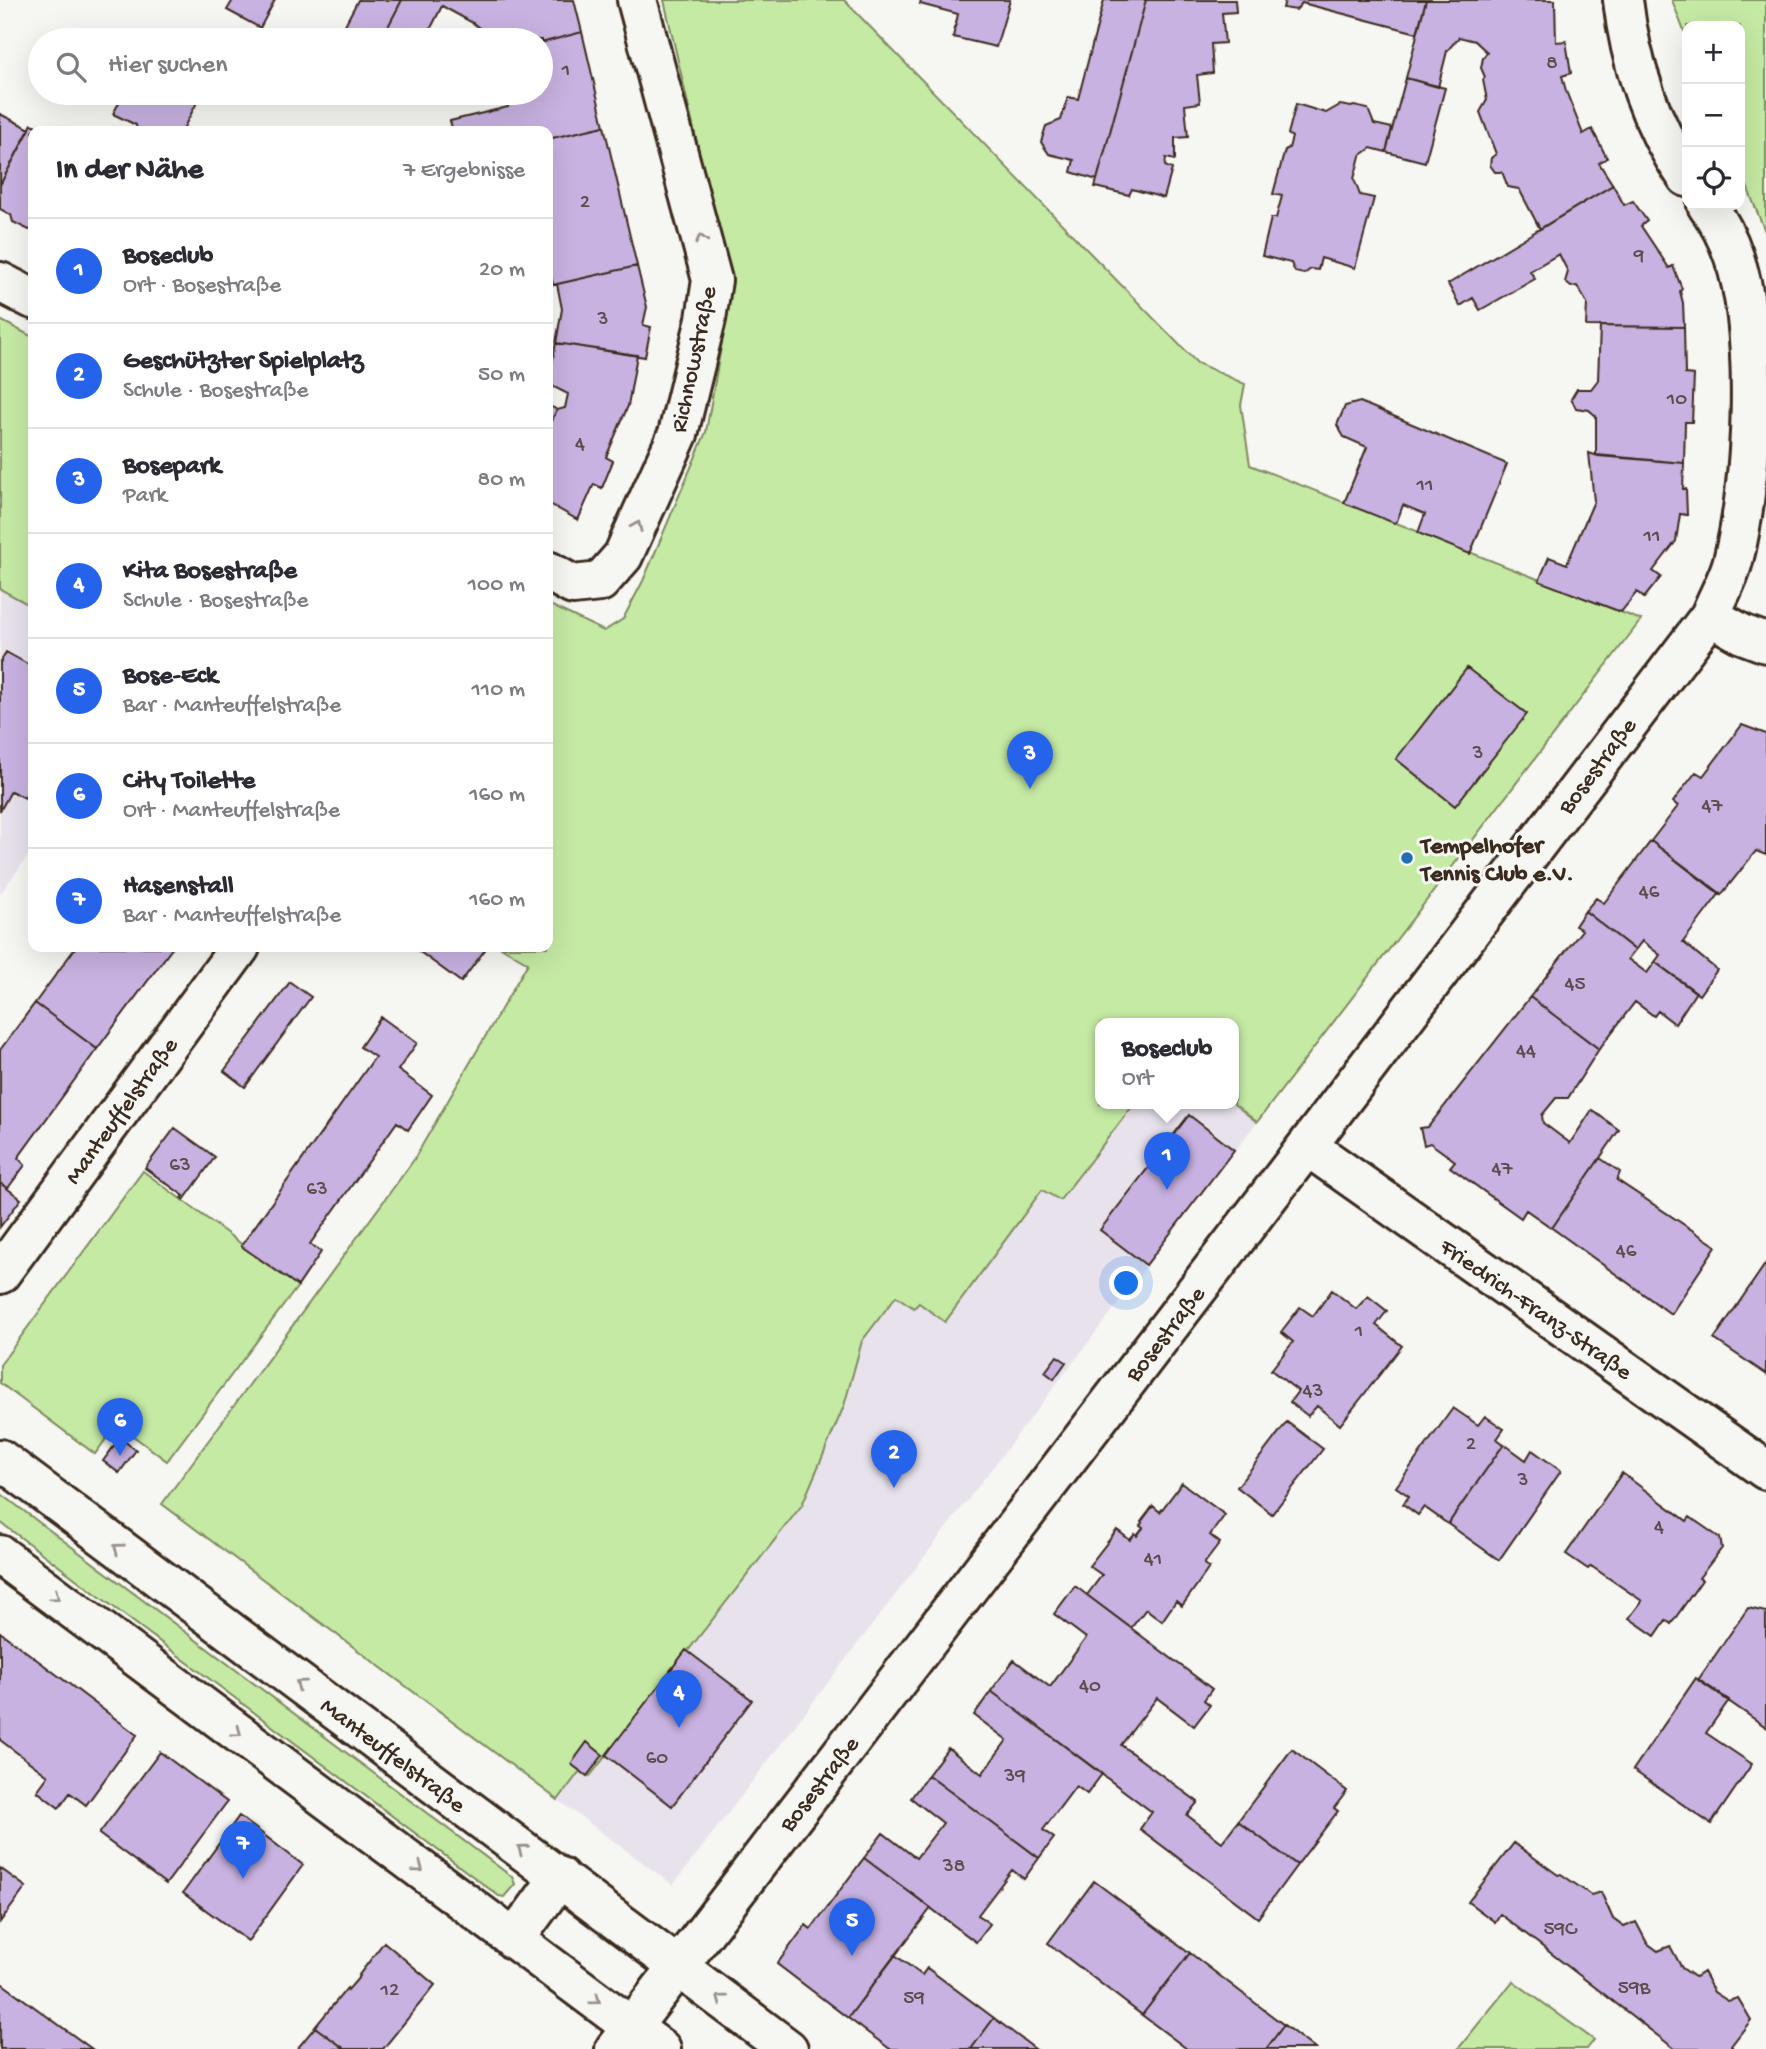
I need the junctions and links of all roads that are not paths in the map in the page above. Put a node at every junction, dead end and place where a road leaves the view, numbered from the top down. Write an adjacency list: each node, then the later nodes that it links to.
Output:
1 (637, 0): 7 (street, Richnowstraße, one-way to 1)
2 (1623, 0): 3 (street)
3 (1682, 168)
4 (1710, 210): 8 (street, Bosestraße)
5 (0, 282): 6 (street)
6 (28, 296)
7 (553, 574)
8 (1710, 616): 9 (street); 11 (street, Bosestraße)
9 (1766, 643)
10 (236, 952): 12 (street, Manteuffelstraße)
11 (1307, 1146): 14 (street, Friedrich-Franz-Straße); 18 (street, Bosestraße)
12 (0, 1274)
13 (0, 1460): 16 (street, Manteuffelstraße, one-way to 13)
14 (1766, 1470)
15 (0, 1555): 17 (street, one-way to 17)
16 (560, 1877): 17 (street); 18 (street, Manteuffelstraße)
17 (514, 1940): 19 (street, one-way to 19)
18 (678, 1966): 19 (street, Bosestraße); 20 (street, Manteuffelstraße, one-way to 18)
19 (636, 2042)
20 (788, 2049)

